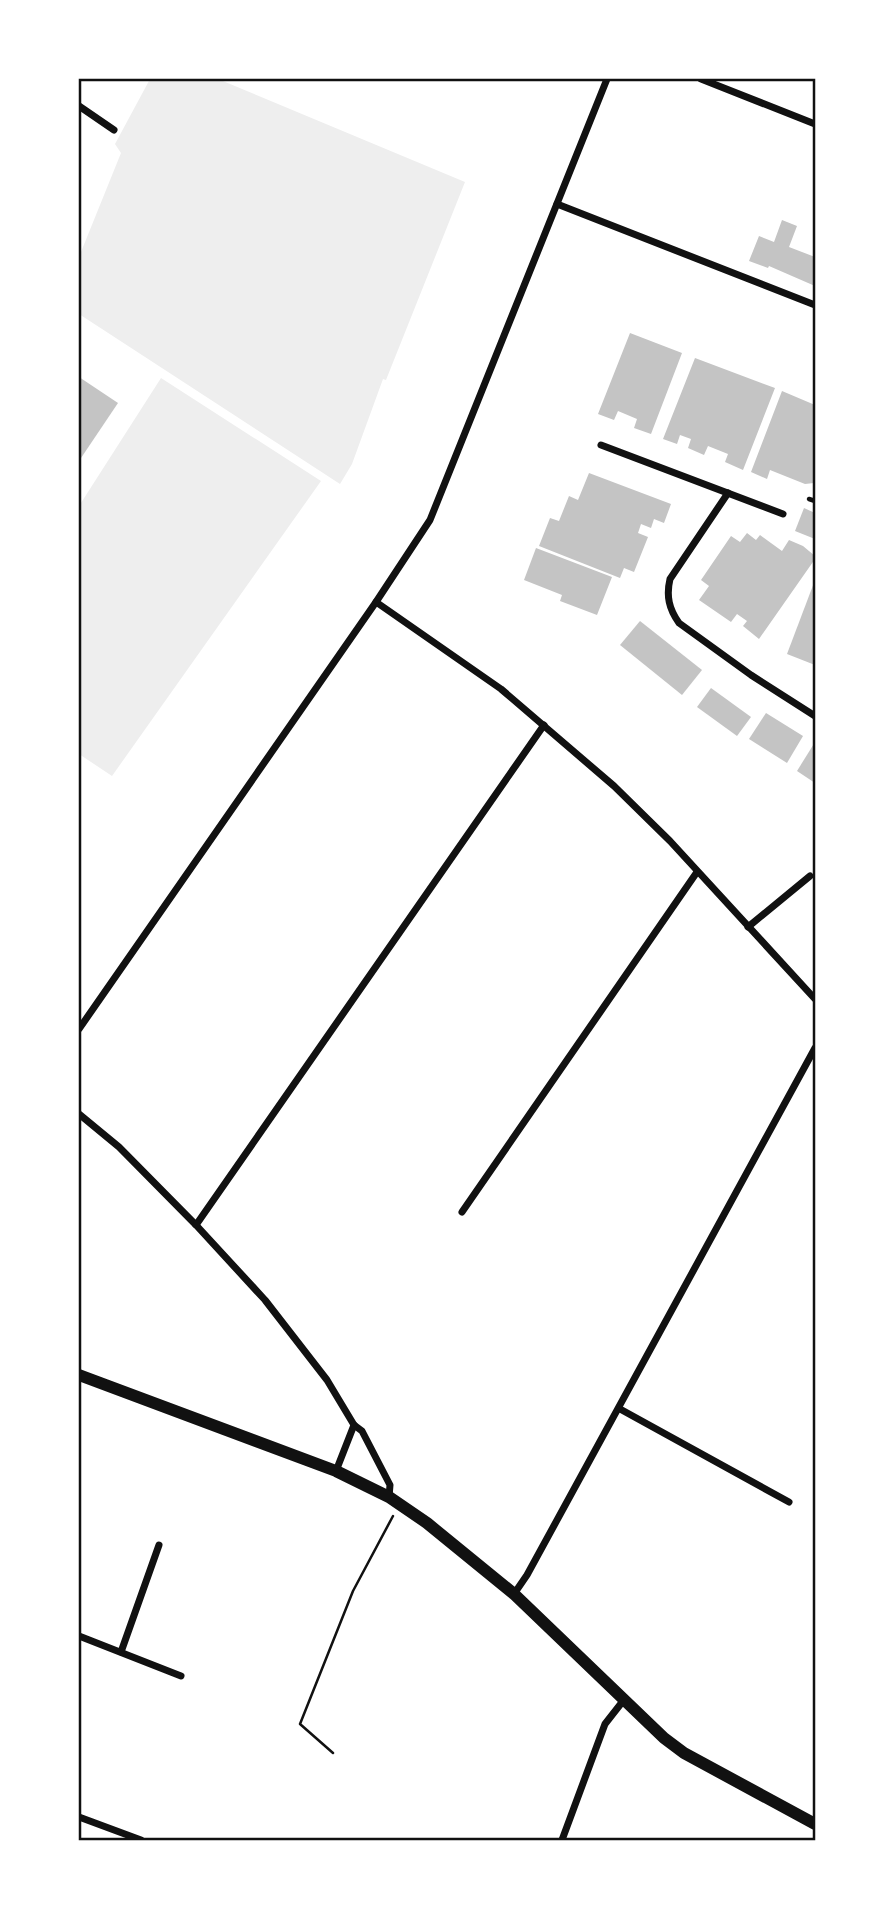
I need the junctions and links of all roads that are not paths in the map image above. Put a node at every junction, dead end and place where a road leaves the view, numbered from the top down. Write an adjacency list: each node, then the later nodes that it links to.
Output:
1 (607, 79): 6 (street)
2 (701, 79): 4 (street)
3 (79, 106): 5 (street)
4 (815, 124)
5 (114, 130)
6 (557, 204): 7 (street); 11 (street)
7 (815, 305)
8 (601, 445): 9 (street)
9 (728, 493): 10 (street); 12 (street)
10 (783, 514)
11 (376, 601): 13 (street); 18 (street)
12 (815, 716)
13 (544, 725): 14 (street); 22 (street)
14 (697, 872): 16 (street); 21 (street)
15 (810, 876): 16 (street)
16 (748, 928): 17 (street)
17 (815, 997)
18 (79, 1029)
19 (815, 1048): 24 (street)
20 (79, 1114): 22 (street)
21 (462, 1212)
22 (196, 1225): 25 (street)
23 (79, 1375): 26 (street)
24 (620, 1409): 28 (street); 30 (street)
25 (354, 1425): 26 (street); 27 (street)
26 (335, 1471): 27 (street)
27 (394, 1500): 30 (street)
28 (789, 1502)
29 (159, 1545): 32 (street)
30 (514, 1594): 34 (street)
31 (79, 1636): 32 (street)
32 (121, 1652): 33 (street)
33 (181, 1676)
34 (624, 1701): 36 (street); 38 (street)
35 (79, 1817): 37 (street)
36 (815, 1824)
37 (141, 1840)
38 (562, 1840)

